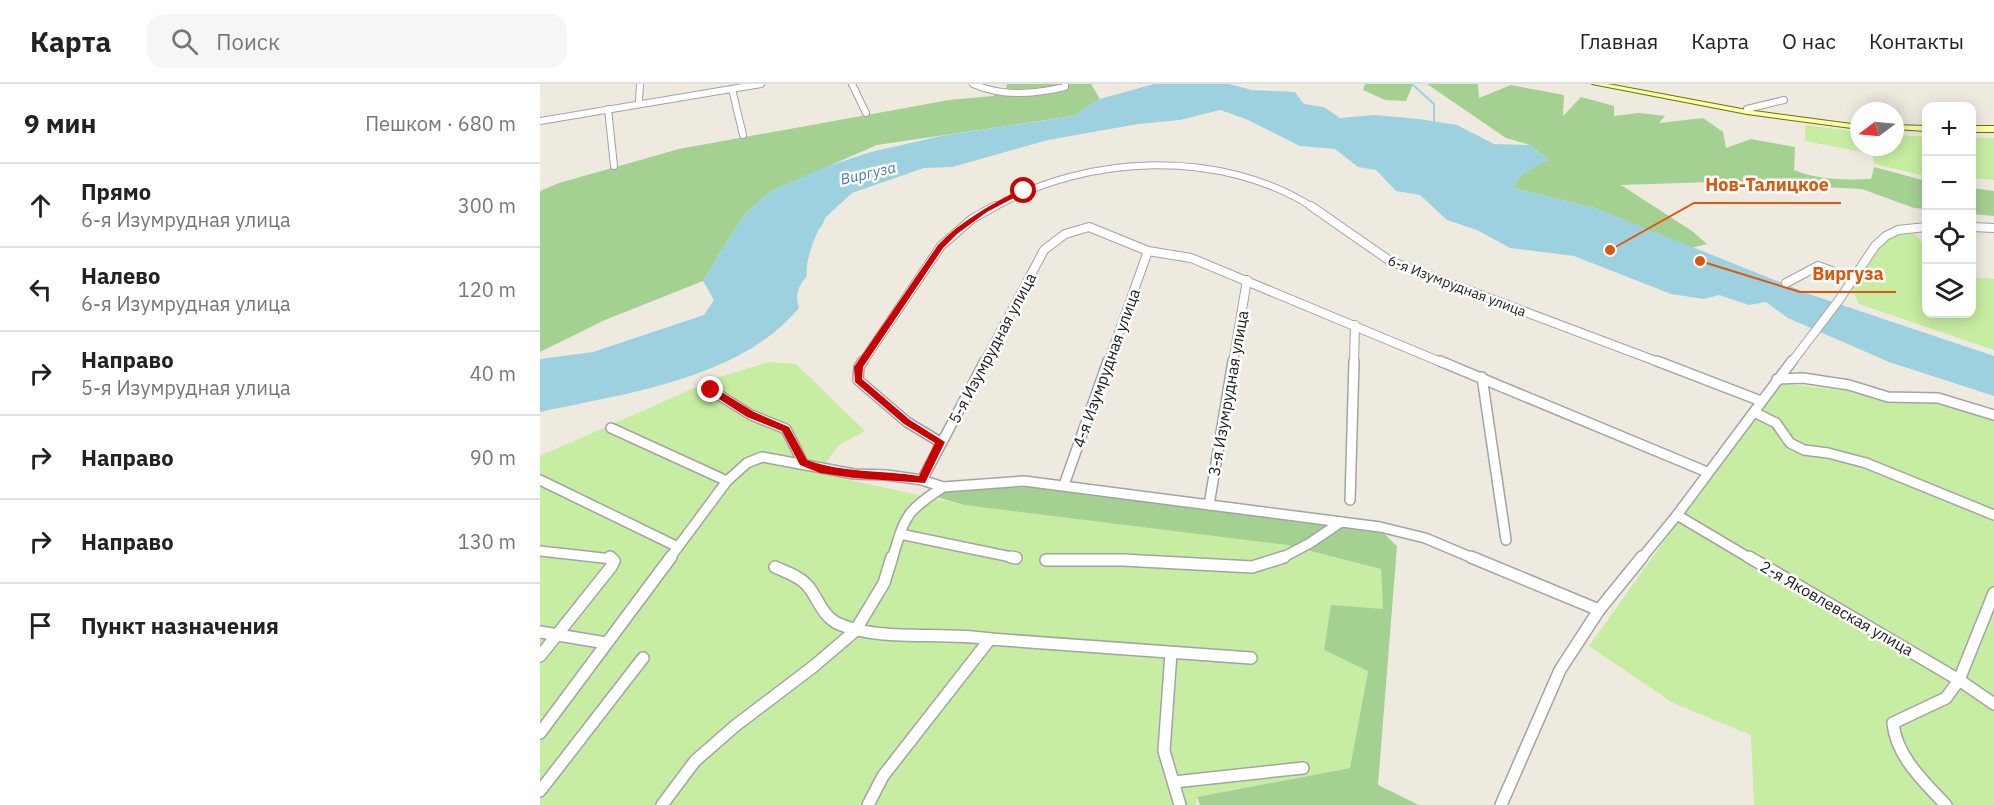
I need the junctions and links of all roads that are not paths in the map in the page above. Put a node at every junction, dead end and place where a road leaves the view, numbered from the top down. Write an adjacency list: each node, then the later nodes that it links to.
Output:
1 (640, 84): 12 (street)
2 (761, 84): 9 (street)
3 (852, 84): 15 (street)
4 (973, 84): 5 (street)
5 (1065, 84)
6 (1596, 84): 17 (main road)
7 (1608, 84): 14 (main road)
8 (703, 86): 10 (street)
9 (732, 89): 10 (street); 23 (street)
10 (705, 93): 13 (street)
11 (1784, 100): 14 (street)
12 (639, 101)
13 (608, 109): 16 (street); 24 (street)
14 (1747, 110): 18 (main road)
15 (866, 113)
16 (540, 121)
17 (1850, 125)
18 (1850, 125)
19 (1904, 129): 20 (main road)
20 (1922, 130)
21 (1976, 130): 22 (main road)
22 (1994, 130)
23 (742, 135)
24 (614, 166)
25 (1922, 227): 29 (street)
26 (1976, 227): 27 (street)
27 (1994, 228)
28 (1148, 251): 30 (street); 40 (street, 5-я Изумрудная улица); 46 (street, 4-я Изумрудная улица)
29 (1853, 279): 31 (street); 34 (street)
30 (1247, 280): 32 (street); 49 (street, 3-я Изумрудная улица)
31 (1786, 283)
32 (1355, 325): 33 (street); 48 (street)
33 (1482, 377): 42 (street); 54 (street)
34 (1777, 379): 36 (street); 38 (street)
35 (711, 390): 41 (street)
36 (1761, 401): 37 (street); 40 (street, 6-я Изумрудная улица)
37 (1754, 412): 42 (street); 51 (street)
38 (1994, 415)
39 (611, 428): 45 (street)
40 (940, 442): 44 (street, 5-я Изумрудная улица)
41 (803, 463): 44 (street); 45 (street)
42 (1707, 472): 50 (street)
43 (540, 480): 55 (street)
44 (922, 480): 47 (street)
45 (727, 481): 55 (street)
46 (1064, 485): 47 (street); 49 (street)
47 (943, 487): 53 (street)
48 (1350, 500)
49 (1209, 506): 52 (street)
50 (1677, 515): 61 (street); 71 (street, 2-я Яковлевская улица)
51 (1994, 515)
52 (1341, 522): 58 (street); 61 (street)
53 (900, 534): 57 (street); 62 (street)
54 (1506, 540)
55 (678, 547): 66 (street)
56 (540, 551): 64 (street)
57 (1016, 558)
58 (1046, 560)
59 (775, 567): 62 (street)
60 (1994, 593): 71 (street)
61 (1599, 610): 80 (street)
62 (855, 631): 65 (street); 77 (street)
63 (540, 632): 64 (street)
64 (559, 633): 66 (street); 68 (street)
65 (990, 639): 67 (street); 78 (street)
66 (606, 643): 73 (street)
67 (1171, 653): 70 (street); 75 (street)
68 (540, 656)
69 (643, 658): 76 (street)
70 (1251, 658)
71 (1959, 680): 72 (street, 2-я Яковлевская улица); 81 (street)
72 (1994, 704)
73 (540, 733)
74 (1303, 768): 75 (street)
75 (1174, 782): 79 (street)
76 (540, 791)
77 (662, 805)
78 (868, 805)
79 (1180, 805)
80 (1501, 805)
81 (1946, 805)

